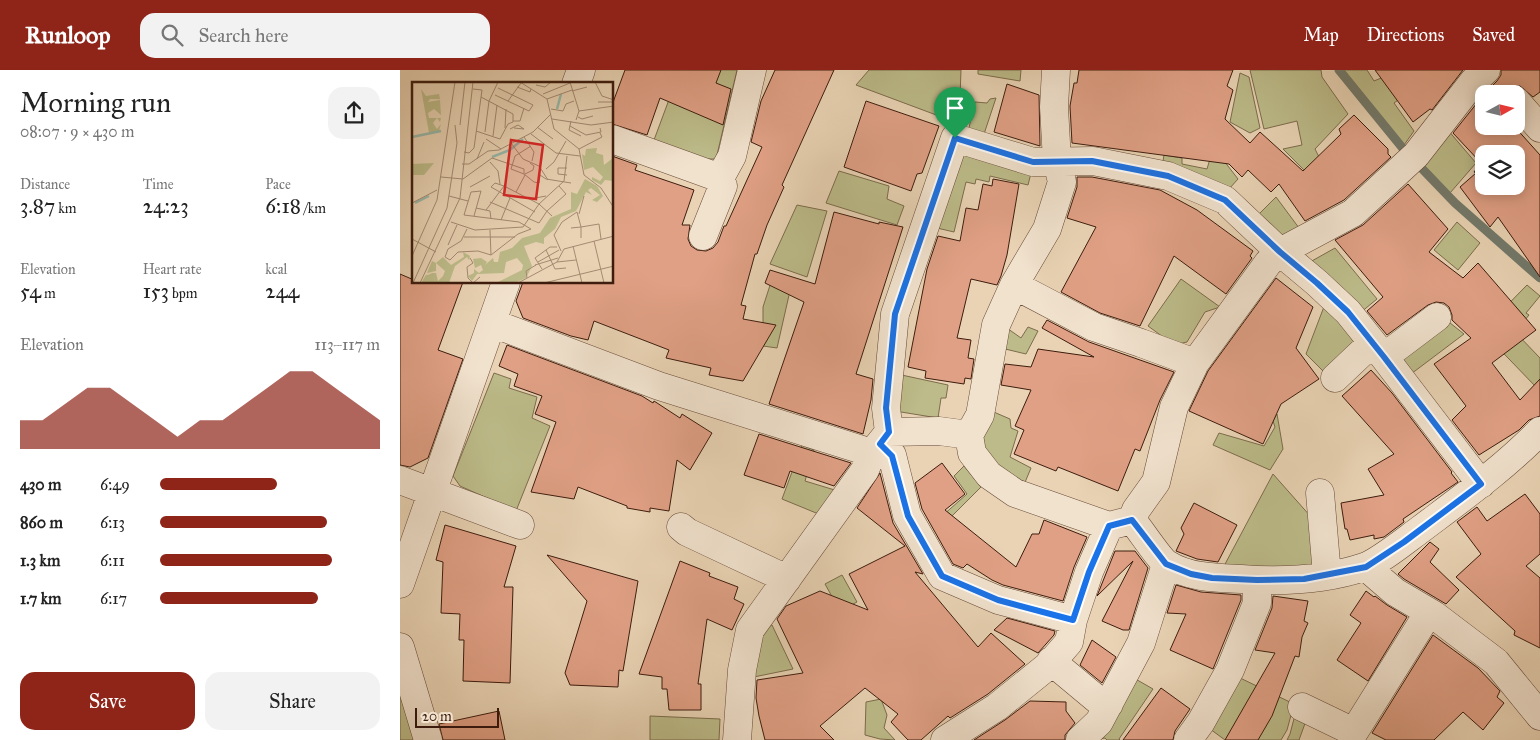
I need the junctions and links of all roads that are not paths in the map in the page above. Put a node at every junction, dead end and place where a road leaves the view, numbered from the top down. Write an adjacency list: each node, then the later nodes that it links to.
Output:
1 (581, 70): 5 (street)
2 (752, 70): 11 (street)
3 (1056, 70): 10 (street)
4 (1487, 70): 6 (street); 13 (street)
5 (577, 82)
6 (1501, 85)
7 (1525, 111): 8 (street)
8 (1540, 128)
9 (614, 141): 11 (street)
10 (1057, 161): 13 (street); 15 (street); 23 (street)
11 (720, 178): 12 (street)
12 (703, 236)
13 (1280, 252): 18 (street); 19 (street)
14 (505, 284): 17 (street)
15 (1014, 285): 19 (street); 22 (street)
16 (1436, 317): 18 (street)
17 (492, 323): 23 (street); 26 (street)
18 (1378, 350): 20 (street); 25 (street)
19 (1194, 363): 28 (street)
20 (1335, 378)
21 (1540, 431): 25 (street)
22 (969, 435): 23 (street); 28 (street)
23 (880, 443): 34 (street); 38 (street)
24 (400, 480): 26 (street)
25 (1481, 484): 32 (street)
26 (432, 491): 29 (street); 36 (street)
27 (1320, 493): 33 (street)
28 (1120, 523): 31 (street); 38 (street)
29 (520, 526)
30 (681, 527): 34 (street)
31 (1166, 564): 35 (street); 41 (street)
32 (1366, 567): 33 (street); 37 (street)
33 (1327, 575): 35 (street)
34 (787, 579): 45 (street)
35 (1257, 580): 48 (street)
36 (400, 584)
37 (1429, 612): 42 (street); 43 (street)
38 (1073, 620): 40 (street)
39 (400, 647): 44 (street)
40 (1051, 662): 41 (street); 46 (street)
41 (1109, 704): 47 (street)
42 (1302, 707)
43 (1540, 716)
44 (428, 740)
45 (737, 740)
46 (945, 740)
47 (1080, 740)
48 (1188, 740)

